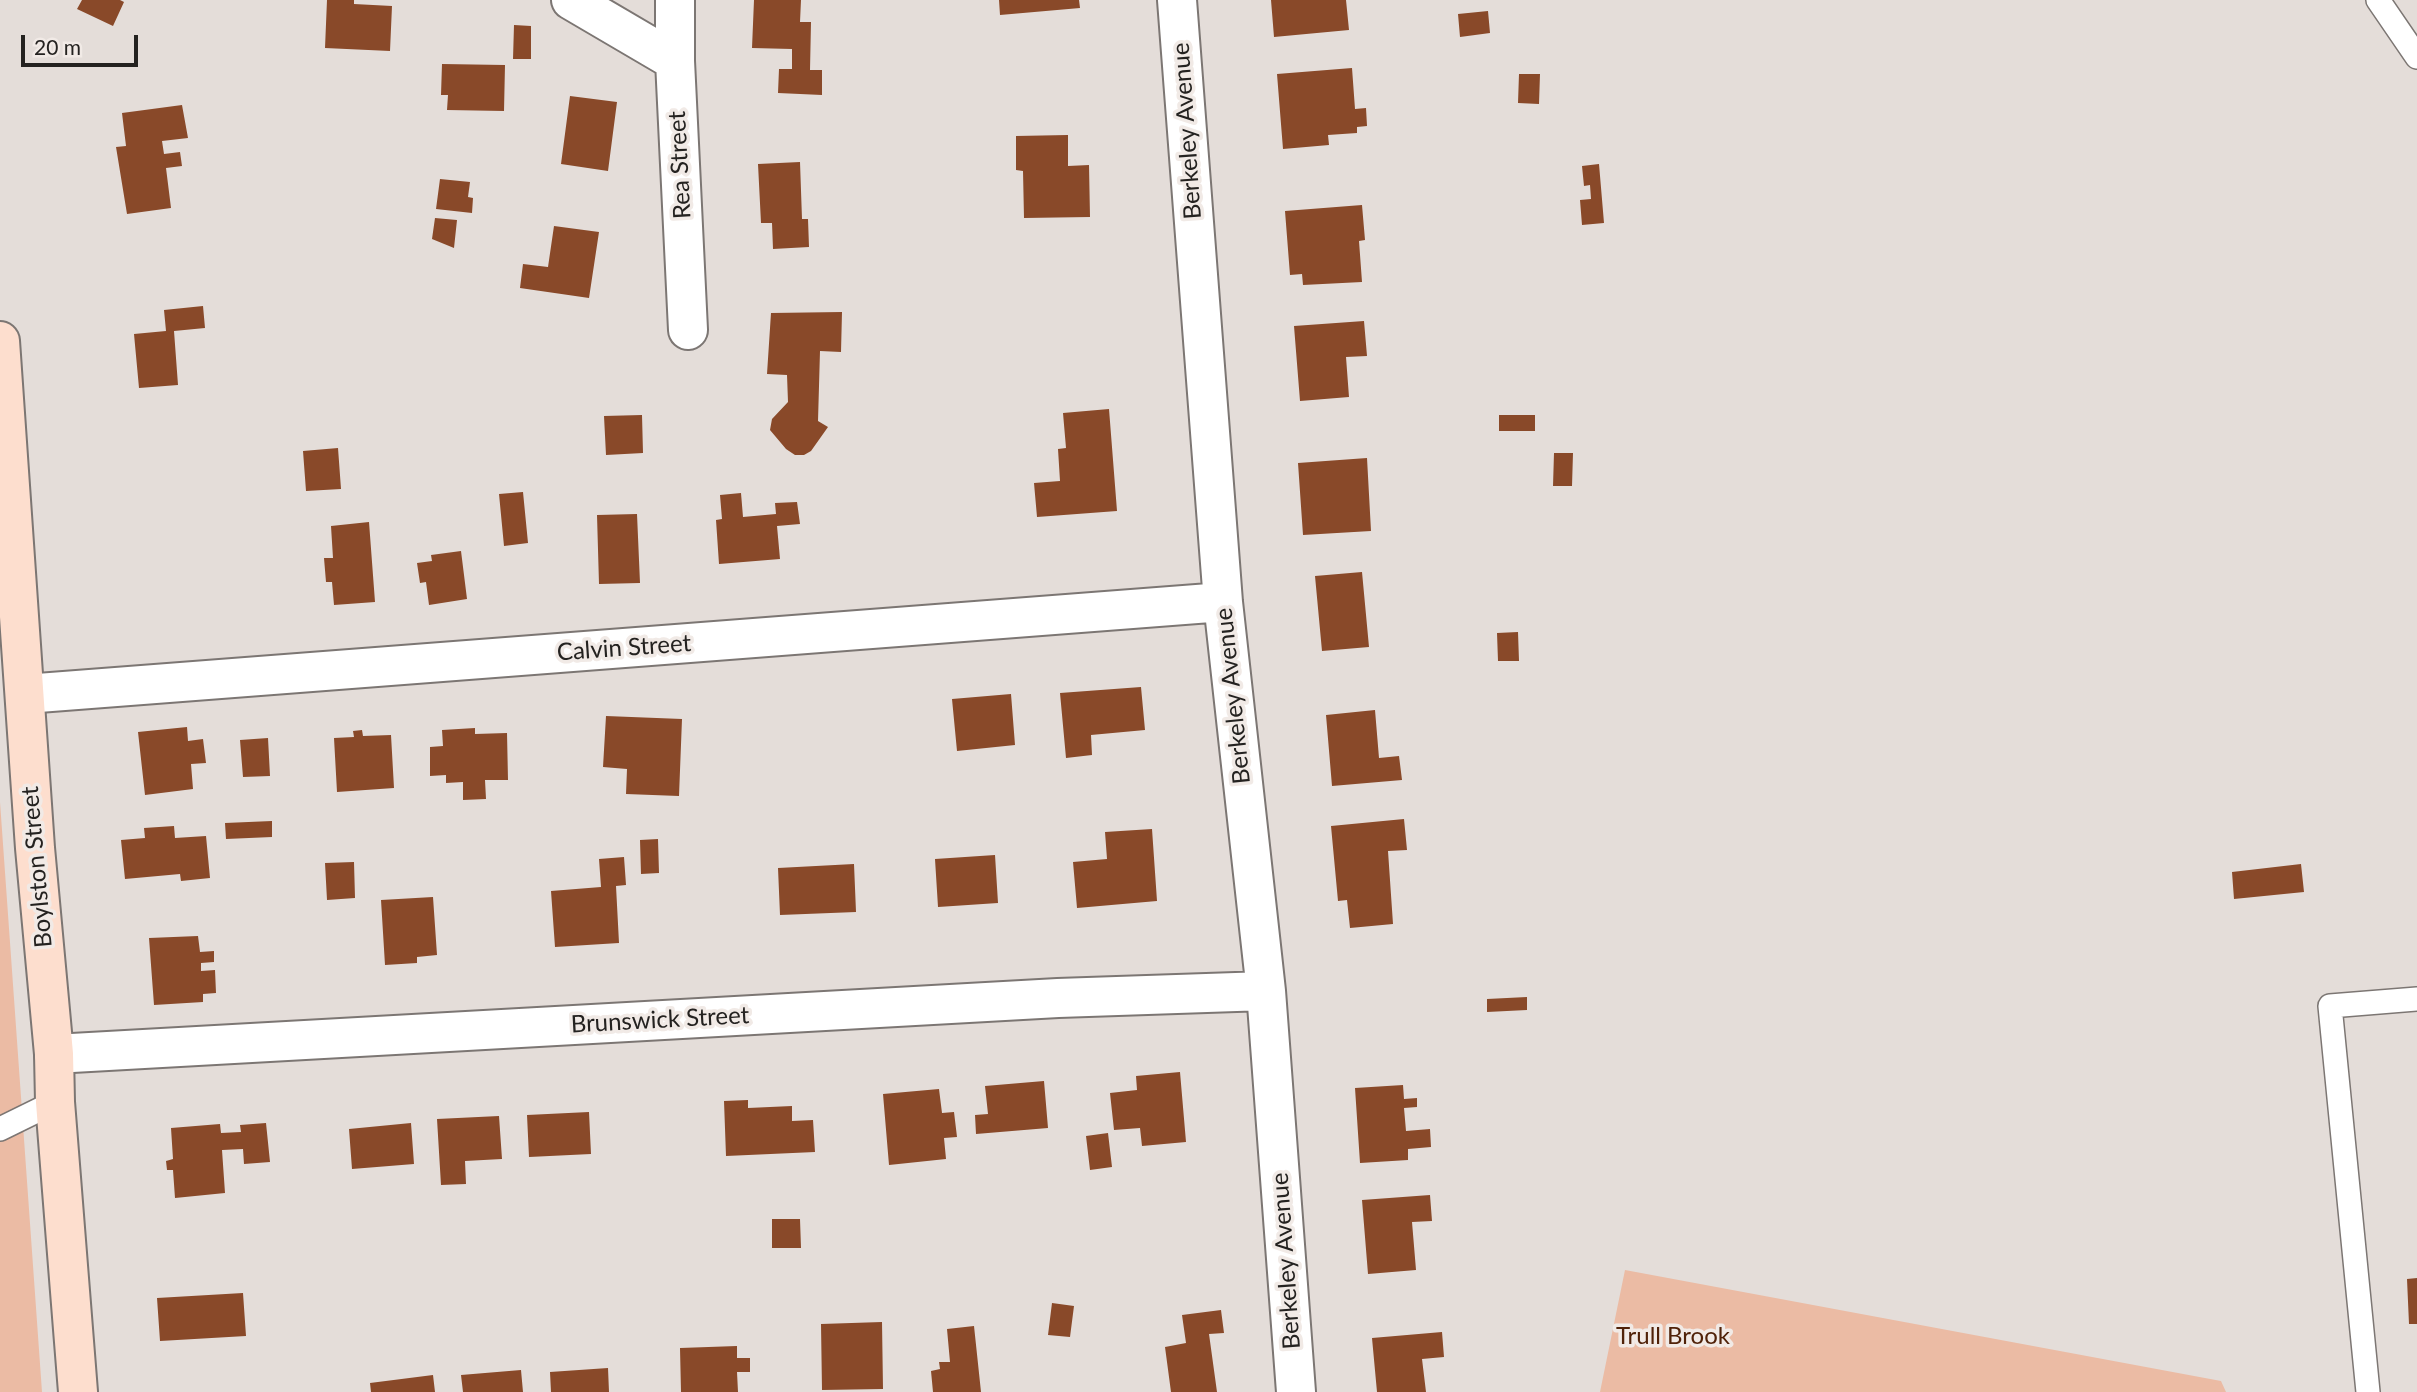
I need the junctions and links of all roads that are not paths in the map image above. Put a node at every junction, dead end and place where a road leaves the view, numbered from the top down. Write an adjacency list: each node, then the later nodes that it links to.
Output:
1 (571, 0): 6 (street)
2 (675, 0): 6 (street, Rea Street)
3 (1177, 0): 9 (street, Berkeley Avenue)
4 (2378, 0): 5 (lane)
5 (2417, 57)
6 (675, 61): 7 (street, Rea Street)
7 (688, 330)
8 (0, 341): 10 (main road, Boylston Street)
9 (1223, 602): 10 (street, Calvin Street); 11 (street, Berkeley Avenue)
10 (25, 694): 13 (main road, Boylston Street)
11 (1266, 991): 13 (street, Brunswick Street); 17 (street, Berkeley Avenue)
12 (2417, 999): 18 (lane)
13 (54, 1054): 14 (main road, Boylston Street)
14 (55, 1101): 15 (lane); 16 (main road, Boylston Street)
15 (0, 1129)
16 (78, 1392)
17 (1296, 1392)
18 (2368, 1392)

